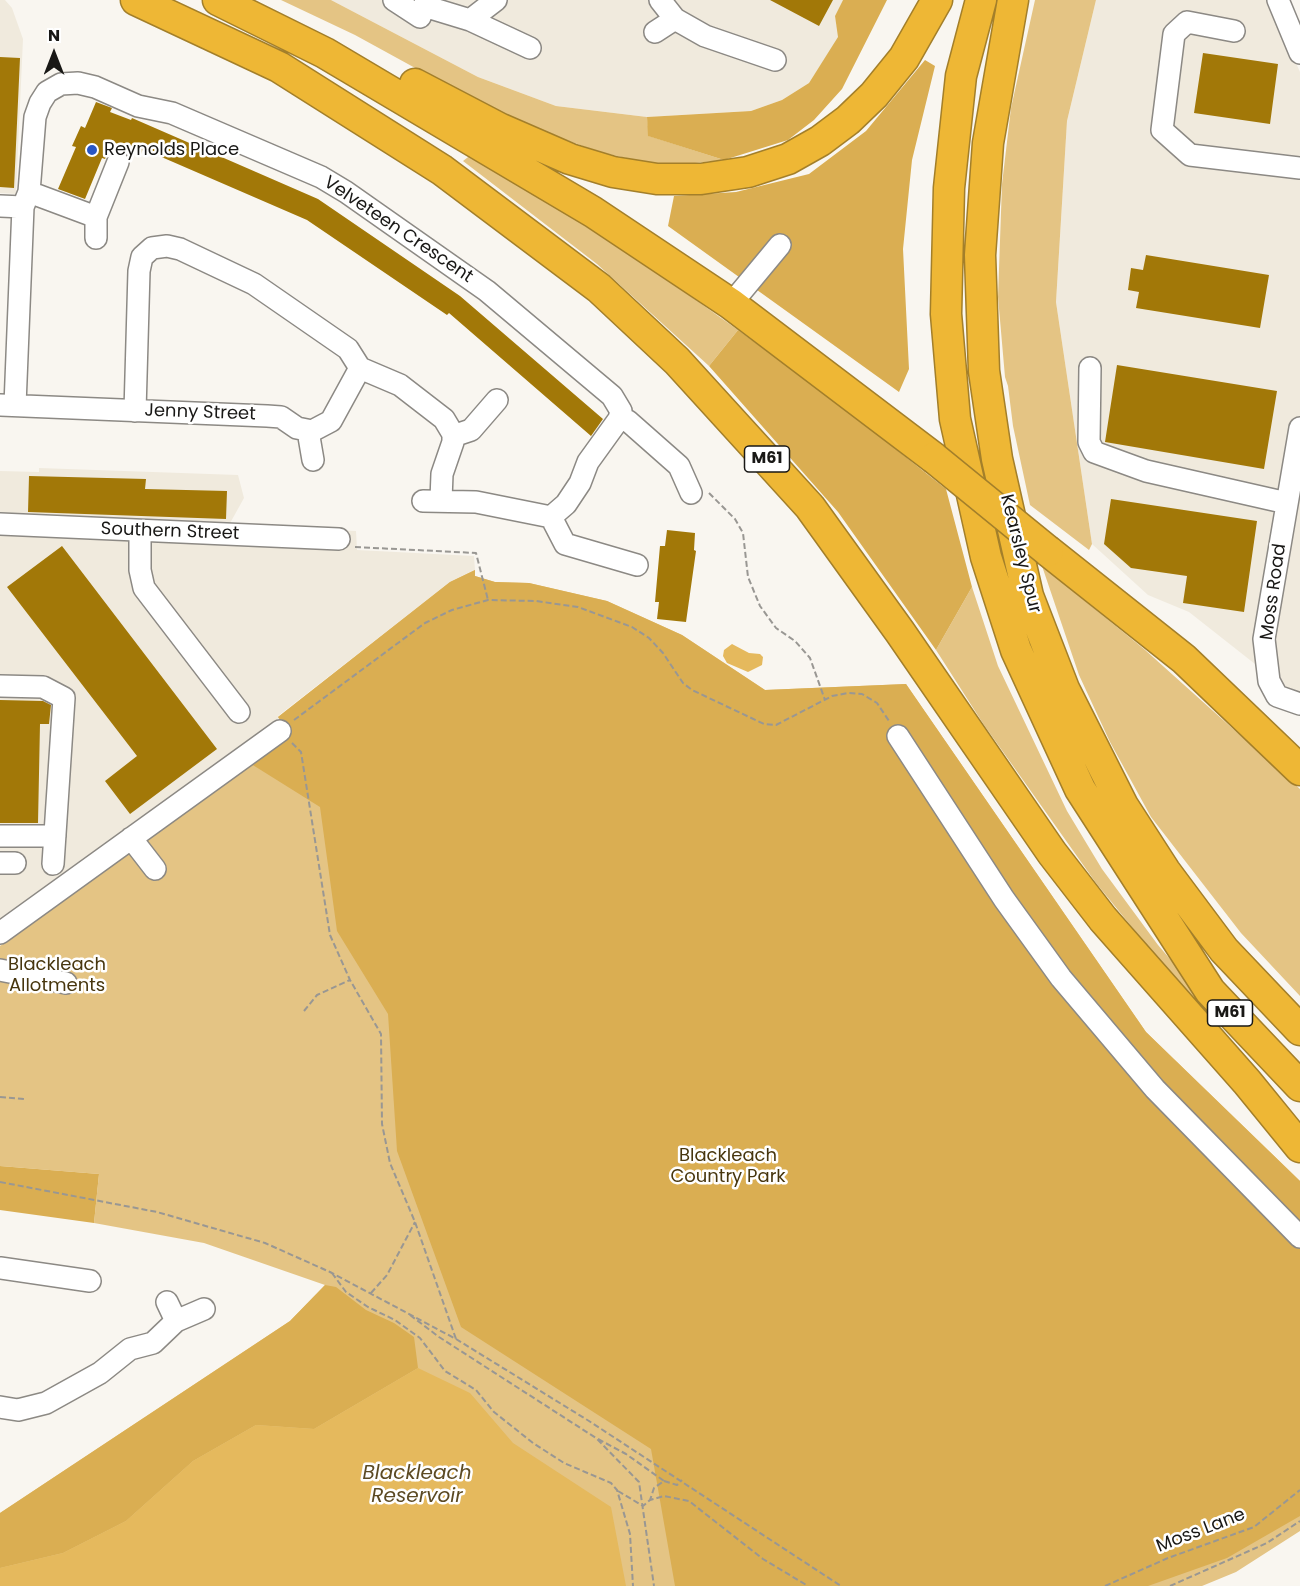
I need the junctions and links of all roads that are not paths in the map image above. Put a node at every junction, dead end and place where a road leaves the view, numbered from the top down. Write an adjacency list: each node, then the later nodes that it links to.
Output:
1 (136, 0): 61 (highway, M61)
2 (218, 0): 26 (highway)
3 (226, 0): 7 (highway)
4 (394, 0): 11 (street)
5 (496, 0): 12 (street)
6 (660, 0): 13 (street)
7 (937, 0)
8 (981, 0): 55 (highway, Kearsley Spur / M61)
9 (1012, 0): 59 (highway, Kearsley Spur / M61)
10 (1278, 0): 17 (street)
11 (425, 3): 12 (street)
12 (470, 20): 16 (street)
13 (675, 20): 15 (street); 18 (street)
14 (1234, 31): 20 (street)
15 (655, 32)
16 (530, 48)
17 (1300, 53)
18 (775, 60)
19 (118, 162): 23 (street)
20 (1300, 168)
21 (26, 199): 22 (street); 23 (street); 30 (street, Velveteen Crescent); 32 (street, Velveteen Crescent)
22 (0, 206)
23 (96, 217): 24 (street)
24 (96, 238)
25 (780, 245): 26 (street)
26 (731, 304): 49 (highway, bridge)
27 (360, 368): 31 (street); 34 (street); 35 (street)
28 (1090, 368): 38 (street)
29 (496, 400): 35 (street)
30 (7, 405): 31 (street, Jenny Street)
31 (135, 411): 34 (street, Jenny Street)
32 (620, 419): 37 (street); 39 (street)
33 (1300, 428): 38 (street, Moss Road)
34 (308, 431): 36 (street)
35 (453, 436): 39 (street)
36 (313, 460)
37 (700, 493)
38 (1287, 503): 45 (street, Moss Road)
39 (551, 517): 43 (street)
40 (0, 524): 41 (street, Southern Street)
41 (140, 531): 42 (street, Southern Street); 46 (street)
42 (339, 539)
43 (637, 566)
44 (0, 686): 51 (street)
45 (1300, 704)
46 (239, 712)
47 (280, 731): 52 (street)
48 (898, 736): 65 (street)
49 (1300, 770)
50 (0, 836): 51 (street)
51 (55, 836): 53 (street)
52 (131, 838): 54 (street); 56 (street)
53 (54, 864)
54 (155, 869)
55 (1171, 932): 60 (highway, M61); 62 (highway, M61)
56 (0, 933)
57 (0, 970): 58 (street)
58 (66, 983)
59 (1300, 1030)
60 (1300, 1065)
61 (1247, 1082): 63 (highway, M61); 64 (highway, M61)
62 (1300, 1086)
63 (1300, 1128)
64 (1300, 1147)
65 (1300, 1237)
66 (0, 1268): 67 (street)
67 (90, 1281)
68 (204, 1309): 69 (street)
69 (0, 1407)

